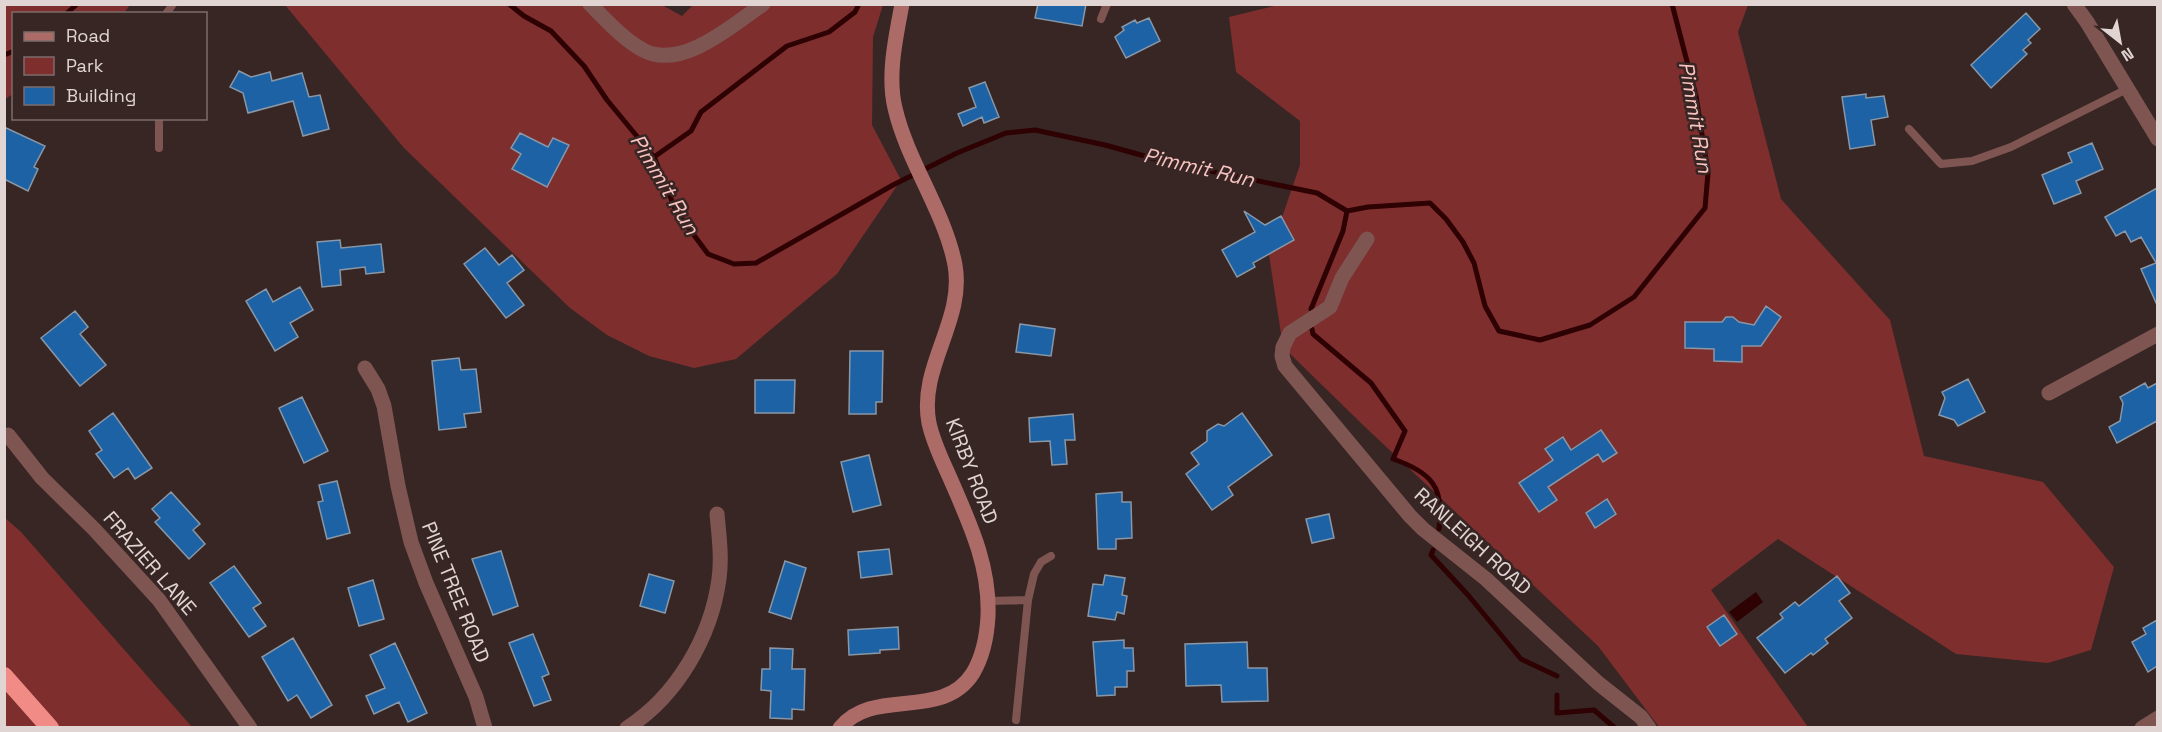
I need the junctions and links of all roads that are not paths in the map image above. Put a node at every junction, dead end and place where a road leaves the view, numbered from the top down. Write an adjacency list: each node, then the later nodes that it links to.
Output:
1 (590, 4): 2 (street)
2 (763, 4)
3 (902, 4): 20 (main road, KIRBY ROAD)
4 (1107, 4): 6 (lane)
5 (2074, 4): 7 (street)
6 (1101, 19)
7 (2127, 89): 9 (lane); 10 (street)
8 (159, 120): 11 (lane)
9 (1909, 129)
10 (2157, 139)
11 (159, 148)
12 (1367, 239): 31 (street, RANLEIGH ROAD)
13 (2157, 334): 15 (street)
14 (365, 368): 28 (street, PINE TREE ROAD)
15 (2049, 393)
16 (8, 435): 27 (street, FRAZIER LANE)
17 (717, 514): 29 (street)
18 (1051, 556): 19 (lane)
19 (1028, 600): 20 (lane); 24 (lane)
20 (988, 601): 30 (main road, KIRBY ROAD)
21 (4, 676): 26 (highway)
22 (4, 686): 25 (highway)
23 (2157, 718): 32 (street)
24 (1016, 720)
25 (37, 728)
26 (50, 728)
27 (250, 728)
28 (485, 728)
29 (627, 728)
30 (840, 728)
31 (1649, 728)
32 (2142, 728)

